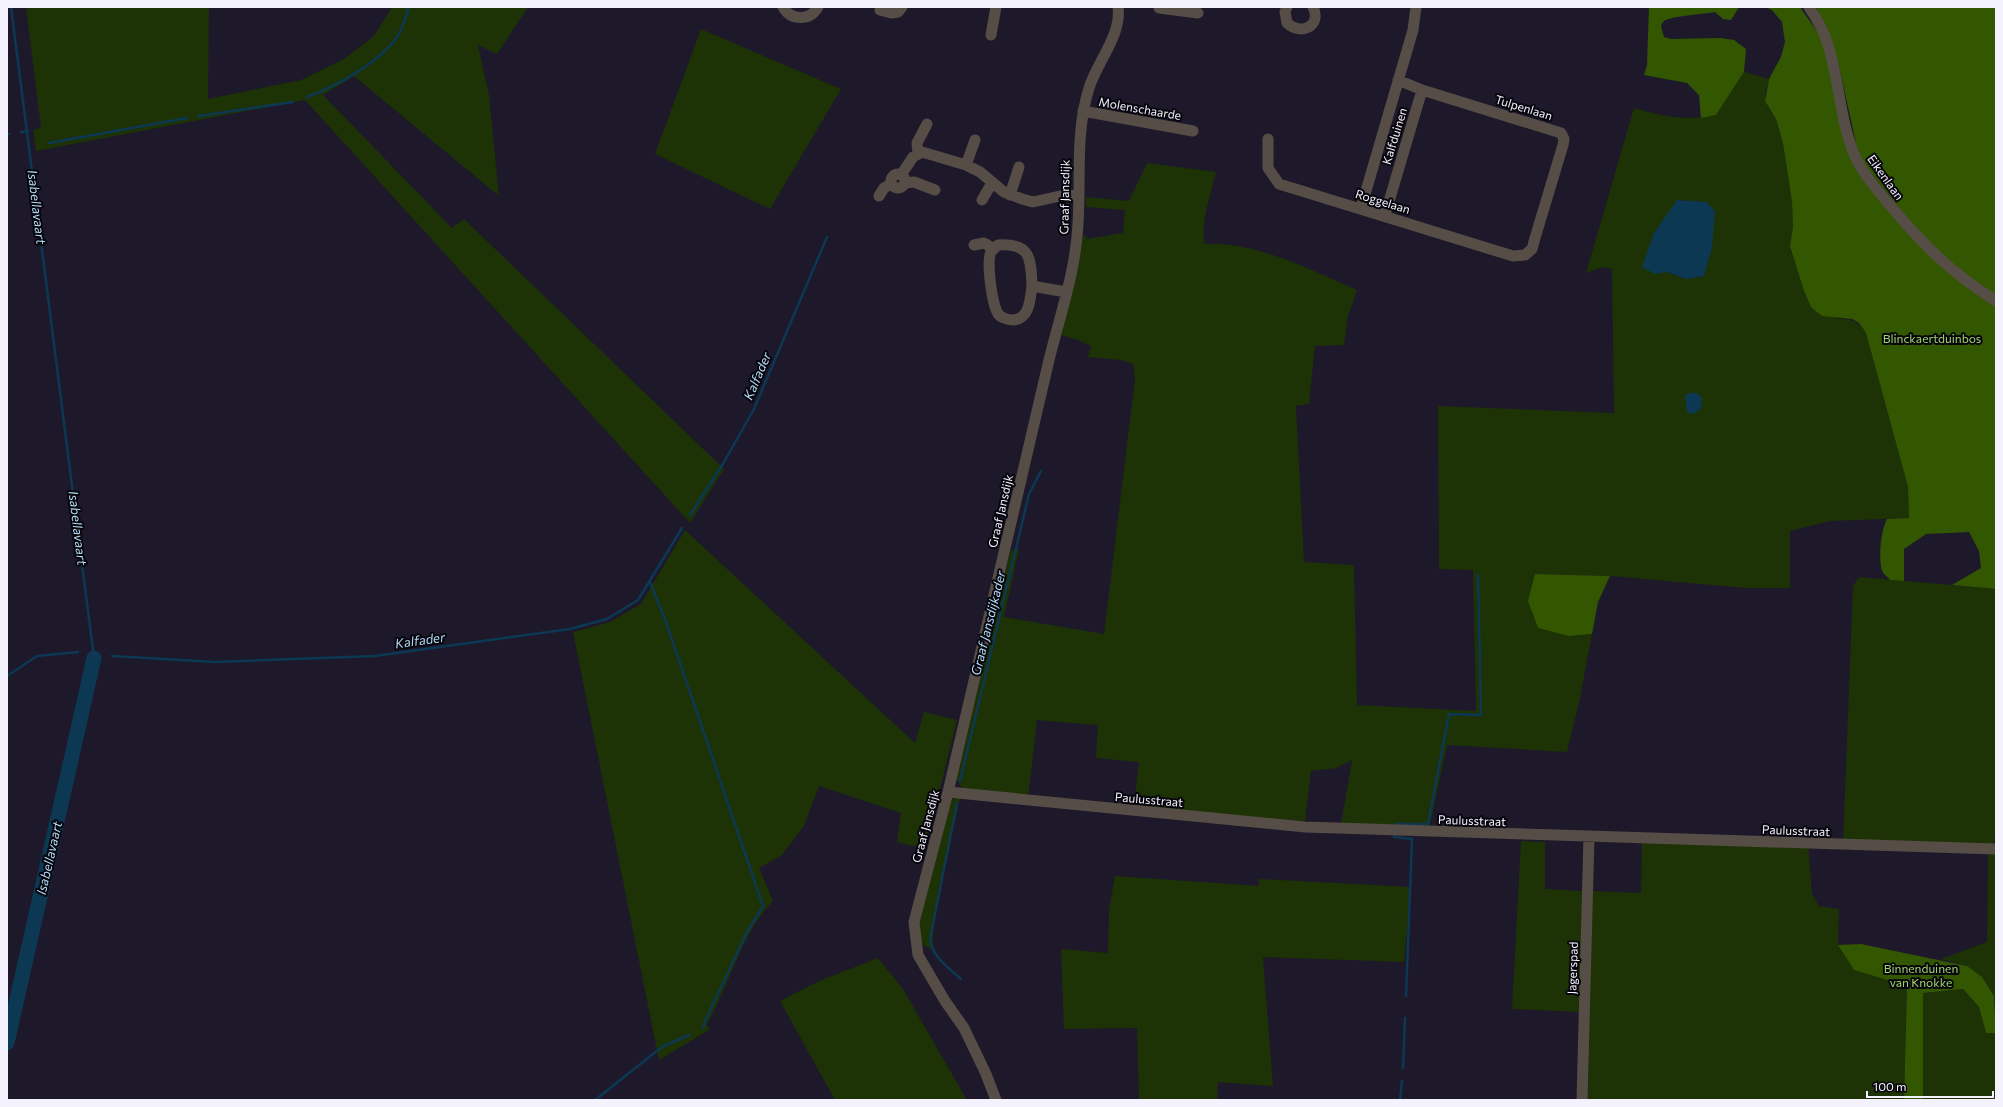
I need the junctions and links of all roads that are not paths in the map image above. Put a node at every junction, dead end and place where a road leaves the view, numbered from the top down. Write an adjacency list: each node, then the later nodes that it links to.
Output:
1 (783, 7): 2 (street)
2 (818, 7)
3 (902, 7): 11 (street)
4 (996, 7): 13 (street)
5 (1118, 7): 16 (street, Graaf Jansdijk)
6 (1157, 7): 12 (street)
7 (1287, 7): 8 (street)
8 (1313, 7)
9 (1416, 7): 14 (street, Kalfduinen)
10 (1809, 7): 38 (street, Eikenlaan)
11 (880, 10)
12 (1198, 13)
13 (991, 35)
14 (1398, 80): 15 (street); 31 (street, Kalfduinen)
15 (1422, 90): 32 (street, Kalfduinen); 35 (street, Tulpenlaan)
16 (1084, 111): 18 (street, Molenschaarde); 28 (street, Graaf Jansdijk)
17 (927, 124): 21 (street)
18 (1193, 131)
19 (1268, 138): 31 (street, Roggelaan)
20 (975, 140): 22 (street)
21 (918, 153): 22 (street); 24 (street)
22 (966, 165): 25 (street)
23 (1019, 167): 27 (street)
24 (903, 179): 26 (street); 29 (street)
25 (994, 184): 27 (street); 30 (street)
26 (935, 190)
27 (1010, 195): 28 (street)
28 (1079, 195): 37 (street, Graaf Jansdijk)
29 (879, 196)
30 (982, 200)
31 (1361, 208): 32 (street, Roggelaan)
32 (1384, 215): 35 (street, Roggelaan)
33 (974, 245): 34 (street)
34 (994, 249): 36 (street); 36 (street)
35 (1525, 255)
36 (1032, 286): 37 (street)
37 (1066, 292): 39 (street, Graaf Jansdijk)
38 (1996, 301)
39 (948, 792): 40 (street, Paulusstraat); 42 (street, Graaf Jansdijk)
40 (1589, 836): 41 (street, Paulusstraat); 43 (street, Jagerspad)
41 (1996, 849)
42 (996, 1100)
43 (1582, 1100)

